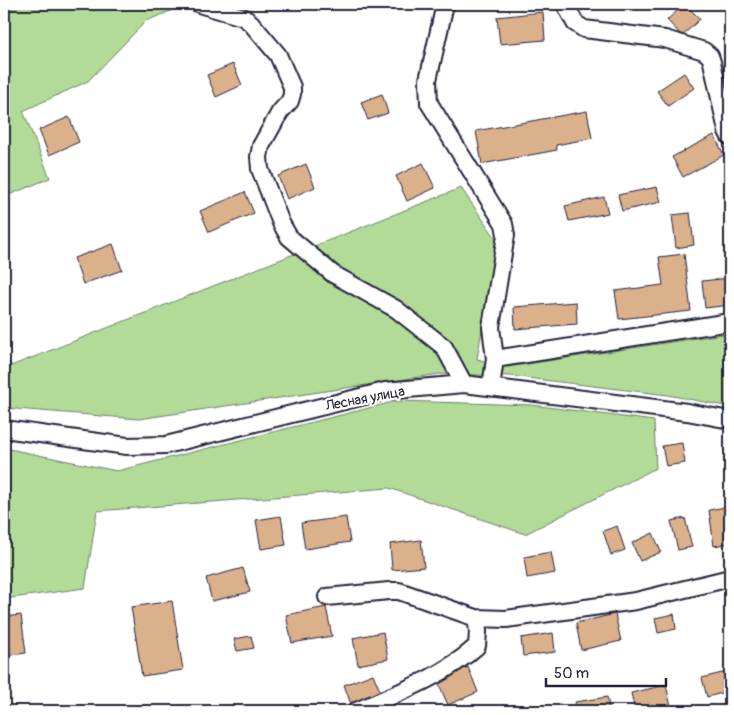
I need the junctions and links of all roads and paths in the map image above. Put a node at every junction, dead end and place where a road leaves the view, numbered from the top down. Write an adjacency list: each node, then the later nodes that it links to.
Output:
1 (199, 4): 7 (street)
2 (445, 4): 6 (street)
3 (565, 4): 4 (street)
4 (730, 137)
5 (730, 322): 6 (street)
6 (495, 359): 8 (street)
7 (464, 384): 8 (street, Лесная улица); 10 (street, Лесная улица)
8 (491, 387): 9 (street, Лесная улица)
9 (730, 420)
10 (4, 429)
11 (730, 578): 13 (street)
12 (327, 597): 13 (street)
13 (476, 618): 14 (street)
14 (356, 711)

